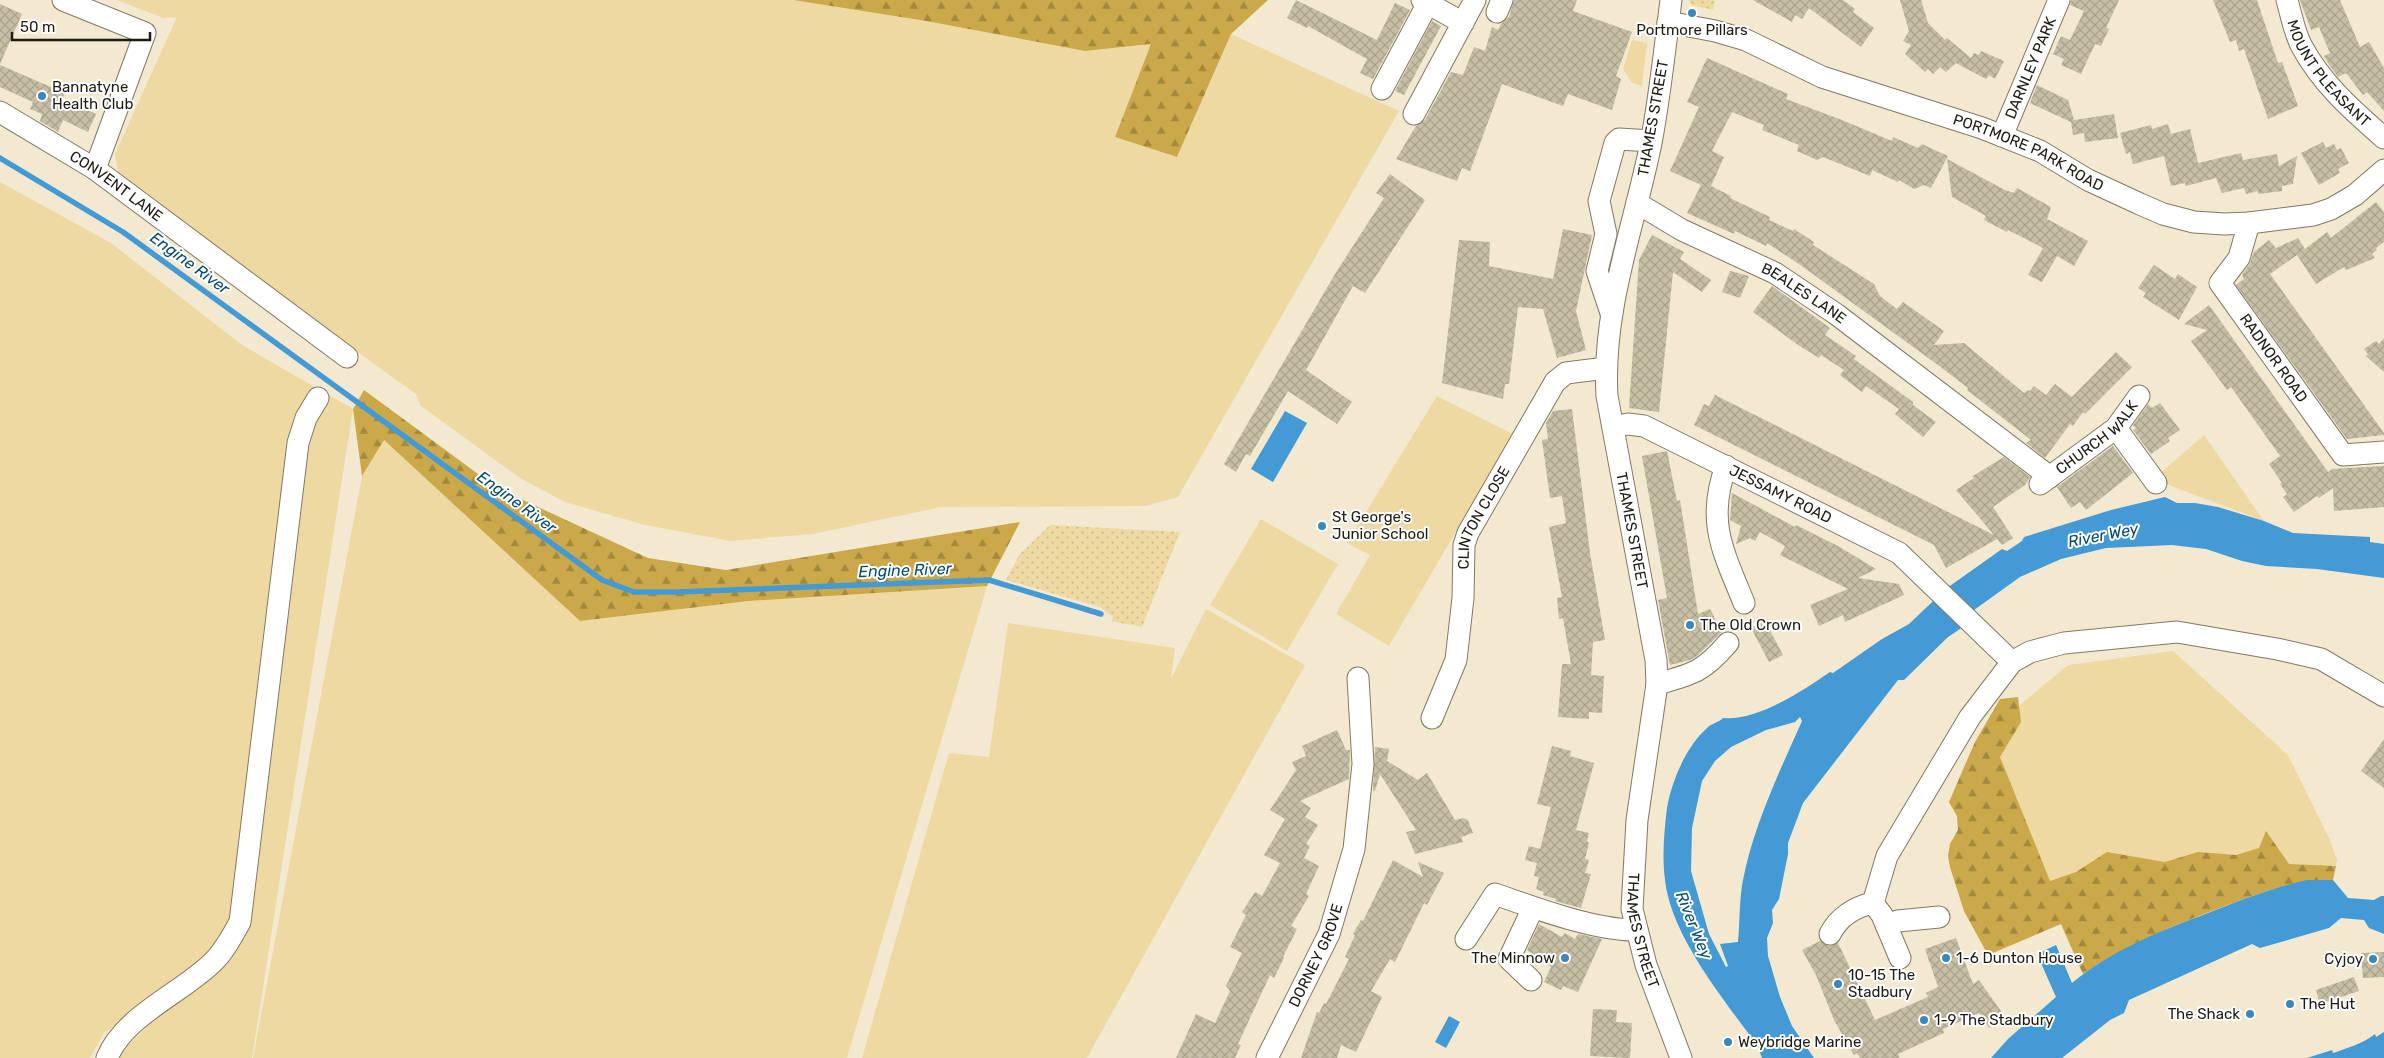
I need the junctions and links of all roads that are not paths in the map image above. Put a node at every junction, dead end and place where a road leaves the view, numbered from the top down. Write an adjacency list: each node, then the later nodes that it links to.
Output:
1 (63, 0): 15 (street)
2 (1475, 0): 8 (street)
3 (1671, 0): 7 (street, THAMES STREET)
4 (2059, 0): 12 (street, DARNLEY PARK)
5 (2287, 0): 13 (street, MOUNT PLEASANT)
6 (1425, 2): 8 (street); 9 (street)
7 (1668, 22): 12 (street, PORTMORE PARK ROAD); 14 (street, THAMES STREET)
8 (1463, 23): 11 (street)
9 (1382, 89)
10 (0, 112): 15 (street, CONVENT LANE)
11 (1414, 114)
12 (2002, 136): 18 (street, PORTMORE PARK ROAD)
13 (2384, 138)
14 (1651, 141): 17 (street, THAMES STREET); 19 (street)
15 (95, 169): 20 (street, CONVENT LANE)
16 (2382, 175): 18 (street, PORTMORE PARK ROAD)
17 (1637, 203): 19 (street, THAMES STREET); 24 (street, BEALES LANE)
18 (2249, 223): 27 (street, RADNOR ROAD)
19 (1612, 313): 21 (street, THAMES STREET)
20 (347, 357)
21 (1606, 368): 25 (street, THAMES STREET); 36 (street, CLINTON CLOSE)
22 (2139, 396): 26 (street, CHURCH WALK)
23 (318, 398): 46 (street)
24 (1956, 406): 26 (street, CHURCH WALK)
25 (1613, 427): 28 (street, JESSAMY ROAD); 34 (street, THAMES STREET)
26 (2116, 428): 29 (street)
27 (2384, 452)
28 (1726, 466): 30 (street); 32 (street, JESSAMY ROAD)
29 (2156, 483)
30 (1744, 603)
31 (1728, 643): 34 (street)
32 (2012, 662): 35 (street); 37 (street)
33 (1358, 678): 47 (street, DORNEY GROVE)
34 (1657, 684): 41 (street, THAMES STREET)
35 (2376, 690)
36 (1432, 718)
37 (1872, 903): 40 (street); 42 (street)
38 (1533, 908): 41 (street); 43 (street); 45 (street)
39 (1938, 917): 40 (street)
40 (1886, 925): 44 (street)
41 (1636, 930): 48 (street, THAMES STREET)
42 (1830, 934)
43 (1466, 939)
44 (1900, 958)
45 (1531, 980)
46 (107, 1058)
47 (1267, 1058)
48 (1682, 1058)

